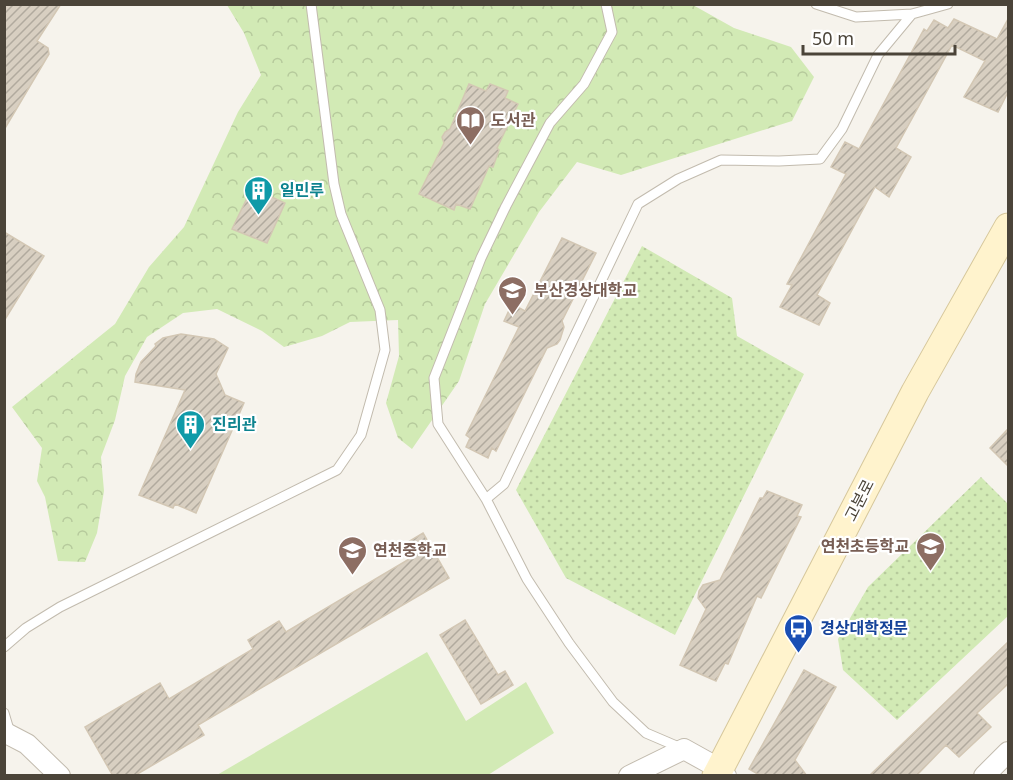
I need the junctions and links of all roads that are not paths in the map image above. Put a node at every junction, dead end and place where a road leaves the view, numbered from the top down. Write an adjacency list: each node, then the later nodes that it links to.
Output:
1 (310, 4): 8 (lane)
2 (606, 4): 7 (lane)
3 (816, 4): 5 (lane)
4 (948, 4): 5 (lane)
5 (912, 14): 7 (lane)
6 (1008, 227): 13 (main road, 고분로)
7 (486, 499): 11 (lane)
8 (4, 647)
9 (4, 713): 10 (lane)
10 (8, 734): 14 (street)
11 (684, 749): 13 (street); 15 (street)
12 (1008, 752): 16 (street)
13 (720, 773)
14 (60, 776)
15 (629, 776)
16 (984, 776)

